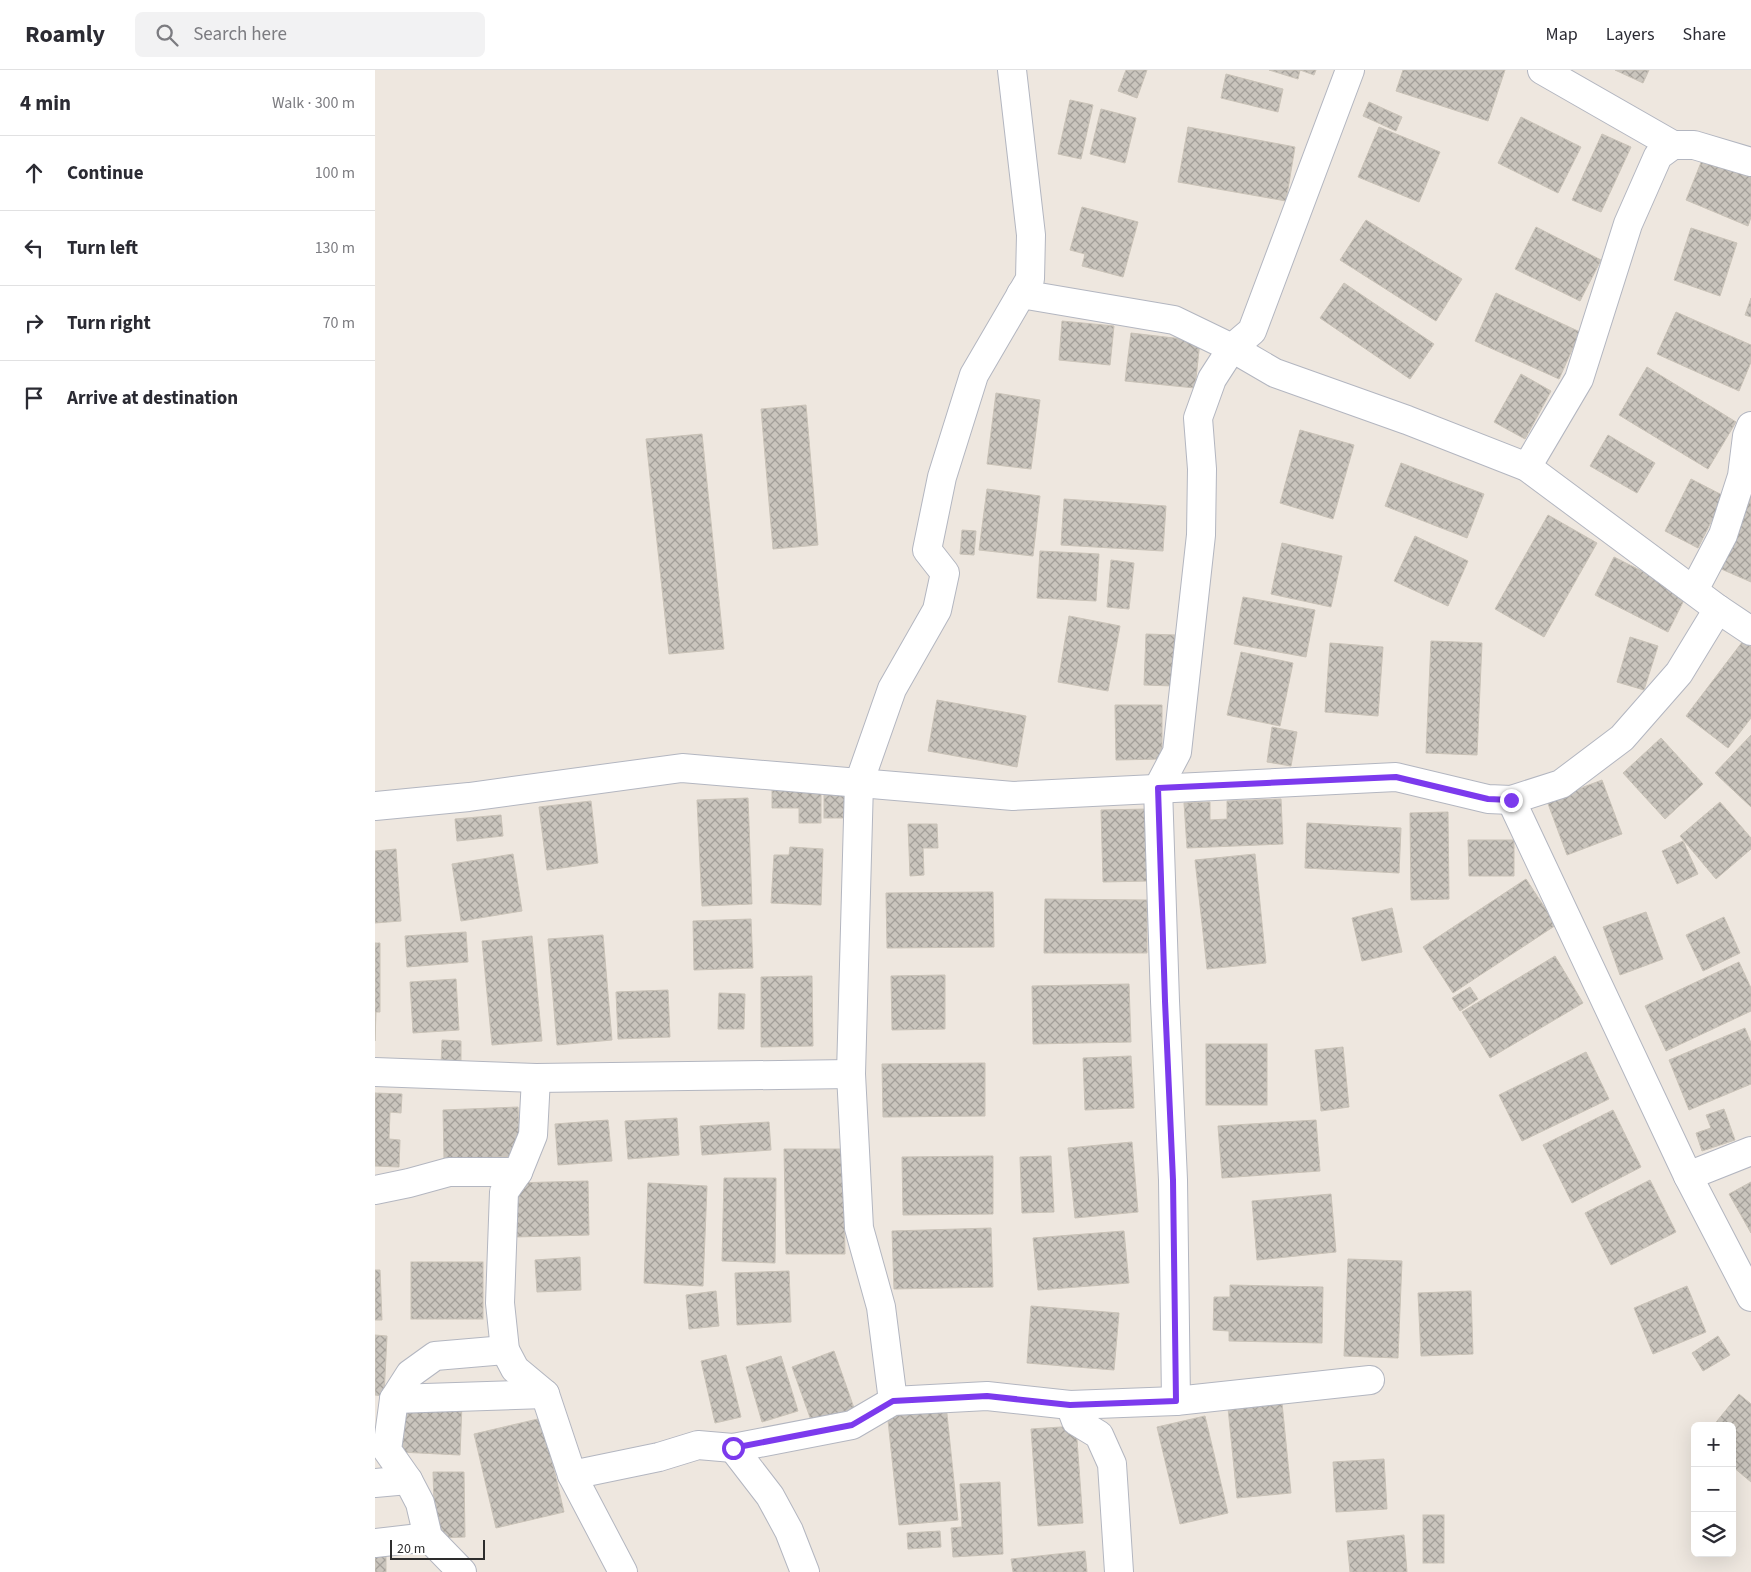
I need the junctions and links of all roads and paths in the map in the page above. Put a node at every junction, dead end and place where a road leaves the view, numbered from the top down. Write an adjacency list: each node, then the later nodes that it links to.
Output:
1 (1012, 70): 6 (street)
2 (1350, 70): 7 (street)
3 (1542, 70): 4 (street)
4 (1673, 145): 5 (street); 11 (street)
5 (1751, 162)
6 (1021, 294): 8 (street); 15 (street)
7 (1252, 331): 8 (street); 9 (street)
8 (1232, 348): 9 (street); 16 (street)
9 (1275, 372): 11 (street)
10 (1751, 426): 12 (street)
11 (1527, 467): 12 (street)
12 (1694, 590): 13 (street)
13 (1718, 609): 14 (street); 17 (street)
14 (1751, 631)
15 (859, 783): 16 (street); 18 (street); 20 (street)
16 (1158, 788): 17 (street); 32 (street)
17 (1511, 800): 24 (street)
18 (375, 806)
19 (375, 1072): 21 (street)
20 (851, 1074): 21 (street); 31 (street)
21 (536, 1078): 23 (street)
22 (1751, 1151): 24 (street)
23 (518, 1172): 25 (street); 27 (street)
24 (1688, 1176): 26 (street)
25 (375, 1190)
26 (1751, 1298)
27 (505, 1350): 29 (street); 30 (street)
28 (1371, 1380): 32 (street)
29 (545, 1394): 30 (street); 35 (street)
30 (394, 1399): 36 (street)
31 (893, 1401): 33 (street); 34 (street)
32 (1176, 1401): 33 (street)
33 (1070, 1405): 43 (street)
34 (733, 1448): 35 (street); 42 (street)
35 (572, 1475): 41 (street)
36 (408, 1480): 37 (street); 38 (street)
37 (375, 1483)
38 (428, 1536): 39 (street); 40 (street)
39 (375, 1543)
40 (462, 1572)
41 (623, 1572)
42 (805, 1572)
43 (1119, 1572)

